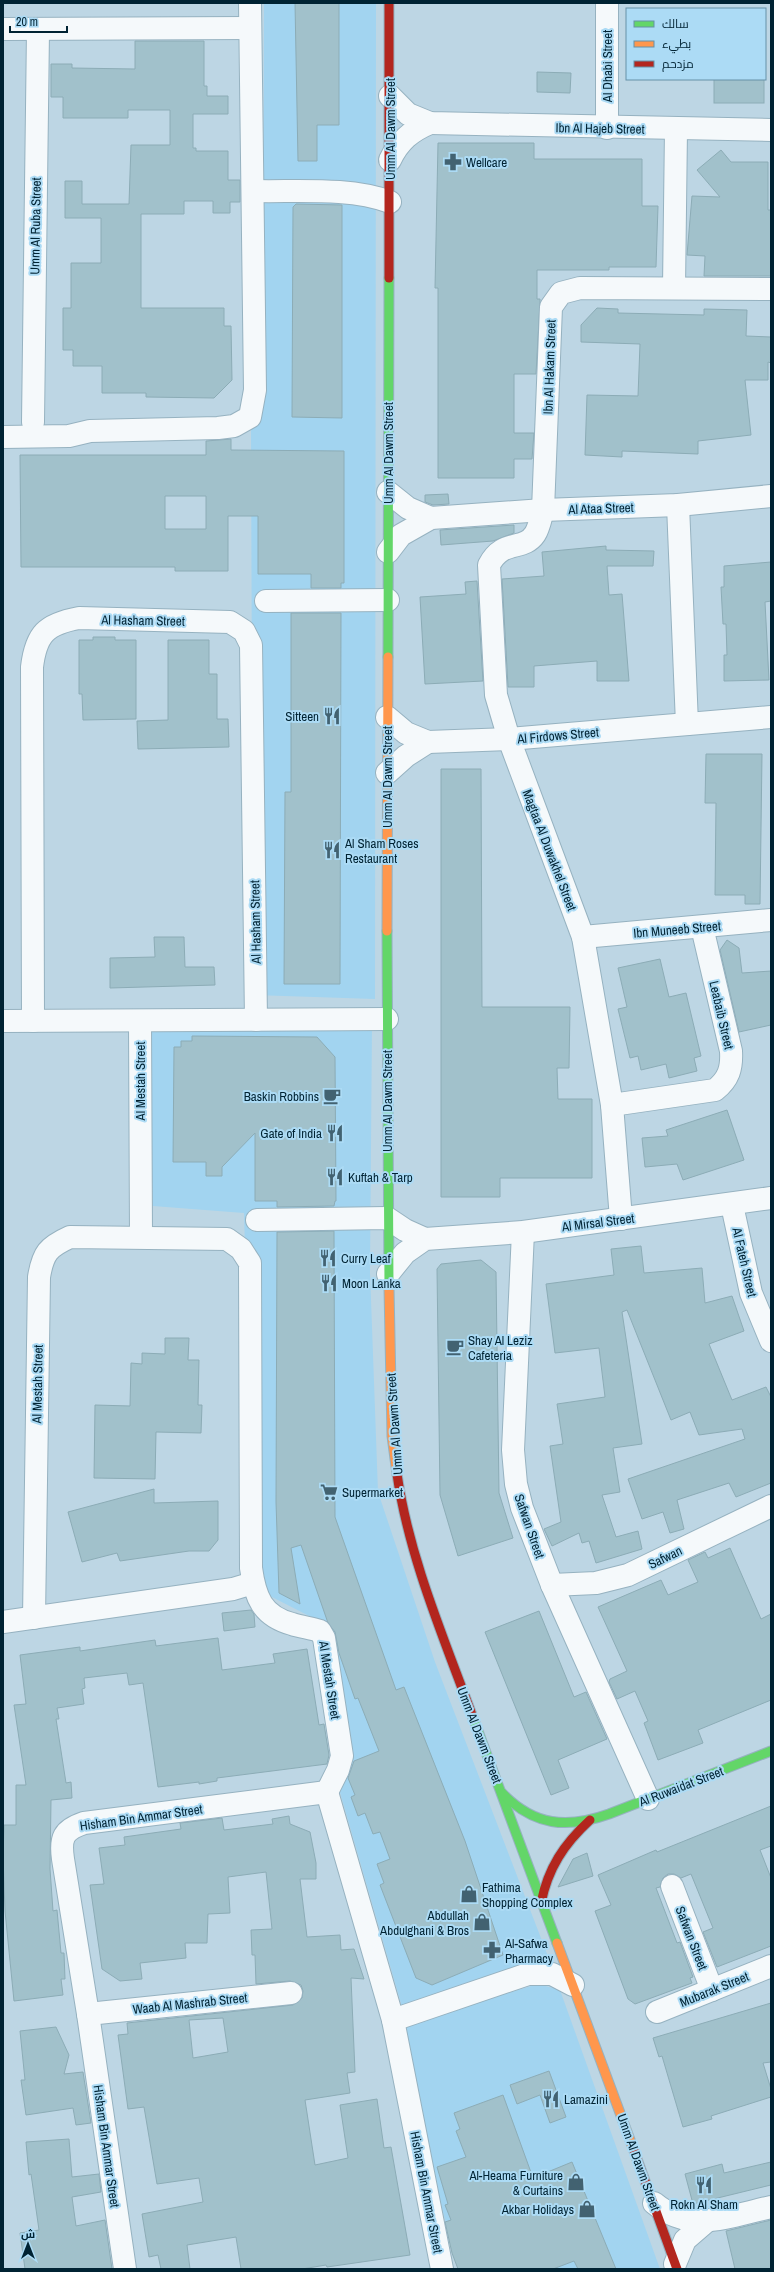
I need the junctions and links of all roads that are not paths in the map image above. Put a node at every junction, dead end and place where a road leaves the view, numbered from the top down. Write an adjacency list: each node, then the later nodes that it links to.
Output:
1 (250, 3): 4 (street)
2 (390, 3): 7 (street, Umm Al Dawm Street)
3 (607, 3): 9 (street, Al Dhabi Street)
4 (250, 28): 6 (street); 13 (street)
5 (3, 29): 6 (street)
6 (38, 30): 17 (street, Umm Al Ruba Street)
7 (390, 96): 8 (street, Ibn Al Hajeb Street); 12 (street, Umm Al Dawm Street)
8 (430, 123): 9 (street, Ibn Al Hajeb Street); 12 (street, Ibn Al Hajeb Street)
9 (607, 128): 10 (street, Ibn Al Hajeb Street)
10 (676, 129): 11 (street, Ibn Al Hajeb Street); 15 (street)
11 (771, 130)
12 (390, 160): 14 (street, Umm Al Dawm Street)
13 (254, 191): 14 (street); 19 (street)
14 (390, 202): 21 (street, Umm Al Dawm Street)
15 (674, 288): 16 (street, Ibn Al Hakam Street); 24 (street, Ibn Al Hakam Street)
16 (771, 289)
17 (33, 422): 18 (street); 19 (street)
18 (3, 423)
19 (90, 431): 20 (street)
20 (3, 437)
21 (388, 492): 25 (street, Al Ataa Street); 26 (street, Umm Al Dawm Street)
22 (771, 496): 23 (street, Al Ataa Street)
23 (678, 505): 24 (street, Al Ataa Street); 31 (street)
24 (543, 510): 25 (street, Al Ataa Street); 32 (street, Magtaa Al Duwakhel Street)
25 (431, 518): 26 (street, Al Ataa Street)
26 (388, 552): 27 (street, Umm Al Dawm Street)
27 (388, 600): 28 (street); 29 (street, Umm Al Dawm Street)
28 (266, 601)
29 (387, 717): 33 (street, Al Firdows Street); 34 (street, Umm Al Dawm Street)
30 (771, 717): 31 (street, Al Firdows Street)
31 (687, 724): 32 (street, Al Firdows Street)
32 (509, 739): 33 (street, Al Firdows Street); 37 (street, Magtaa Al Duwakhel Street)
33 (428, 742): 34 (street)
34 (387, 773): 38 (street, Umm Al Dawm Street)
35 (771, 920): 36 (street, Ibn Muneeb Street)
36 (702, 927): 37 (street, Ibn Muneeb Street); 43 (street, Leabaib Street)
37 (583, 937): 43 (street, Magtaa Al Duwakhel Street)
38 (387, 1018): 39 (street); 46 (street, Umm Al Dawm Street)
39 (256, 1020): 41 (street, Al Hasham Street); 42 (street)
40 (3, 1021): 41 (street)
41 (33, 1021): 42 (street)
42 (140, 1021): 50 (street, Al Mestah Street)
43 (612, 1104): 47 (street, Magtaa Al Duwakhel Street)
44 (771, 1198): 45 (street, Al Mirsal Street)
45 (732, 1205): 47 (street, Al Mirsal Street); 53 (street, Al Fateh Street)
46 (387, 1218): 48 (street); 51 (street, Al Mirsal Street); 52 (street, Umm Al Dawm Street)
47 (621, 1219): 49 (street, Al Mirsal Street)
48 (257, 1220)
49 (523, 1232): 51 (street, Al Mirsal Street); 56 (street, Safwan Street)
50 (141, 1237): 55 (street, Al Mestah Street); 57 (street, Al Mestah Street)
51 (425, 1239): 52 (street)
52 (388, 1274): 61 (street, Umm Al Dawm Street)
53 (771, 1341)
54 (771, 1506): 56 (street, Safwan)
55 (253, 1583): 57 (street); 60 (street, Al Mestah Street)
56 (552, 1585): 62 (street, Safwan Street)
57 (34, 1618): 58 (street)
58 (4, 1624)
59 (771, 1751): 62 (street, Al Ruwaidat Street)
60 (327, 1792): 71 (street, Hisham Bin Ammar Street); 72 (street, Hisham Bin Ammar Street)
61 (501, 1792): 63 (street, Al Ruwaidat Street); 65 (street, Umm Al Dawm Street)
62 (648, 1799): 63 (street, Al Ruwaidat Street)
63 (590, 1820): 65 (street, Al Ruwaidat Street)
64 (672, 1886): 68 (street, Safwan Street)
65 (541, 1903): 67 (street, Umm Al Dawm Street)
66 (771, 1966): 68 (street, Mubarak Street)
67 (573, 1985): 72 (street); 73 (street, Umm Al Dawm Street)
68 (712, 1990): 70 (street, Mubarak Street)
69 (291, 1993): 71 (street, Waab Al Mashrab Street)
70 (657, 2012)
71 (88, 2014): 77 (street, Hisham Bin Ammar Street)
72 (393, 2020): 78 (street, Hisham Bin Ammar Street)
73 (654, 2203): 75 (street); 76 (street, Umm Al Dawm Street)
74 (771, 2207): 75 (street)
75 (708, 2221): 76 (street)
76 (676, 2266)
77 (125, 2269)
78 (442, 2269)

